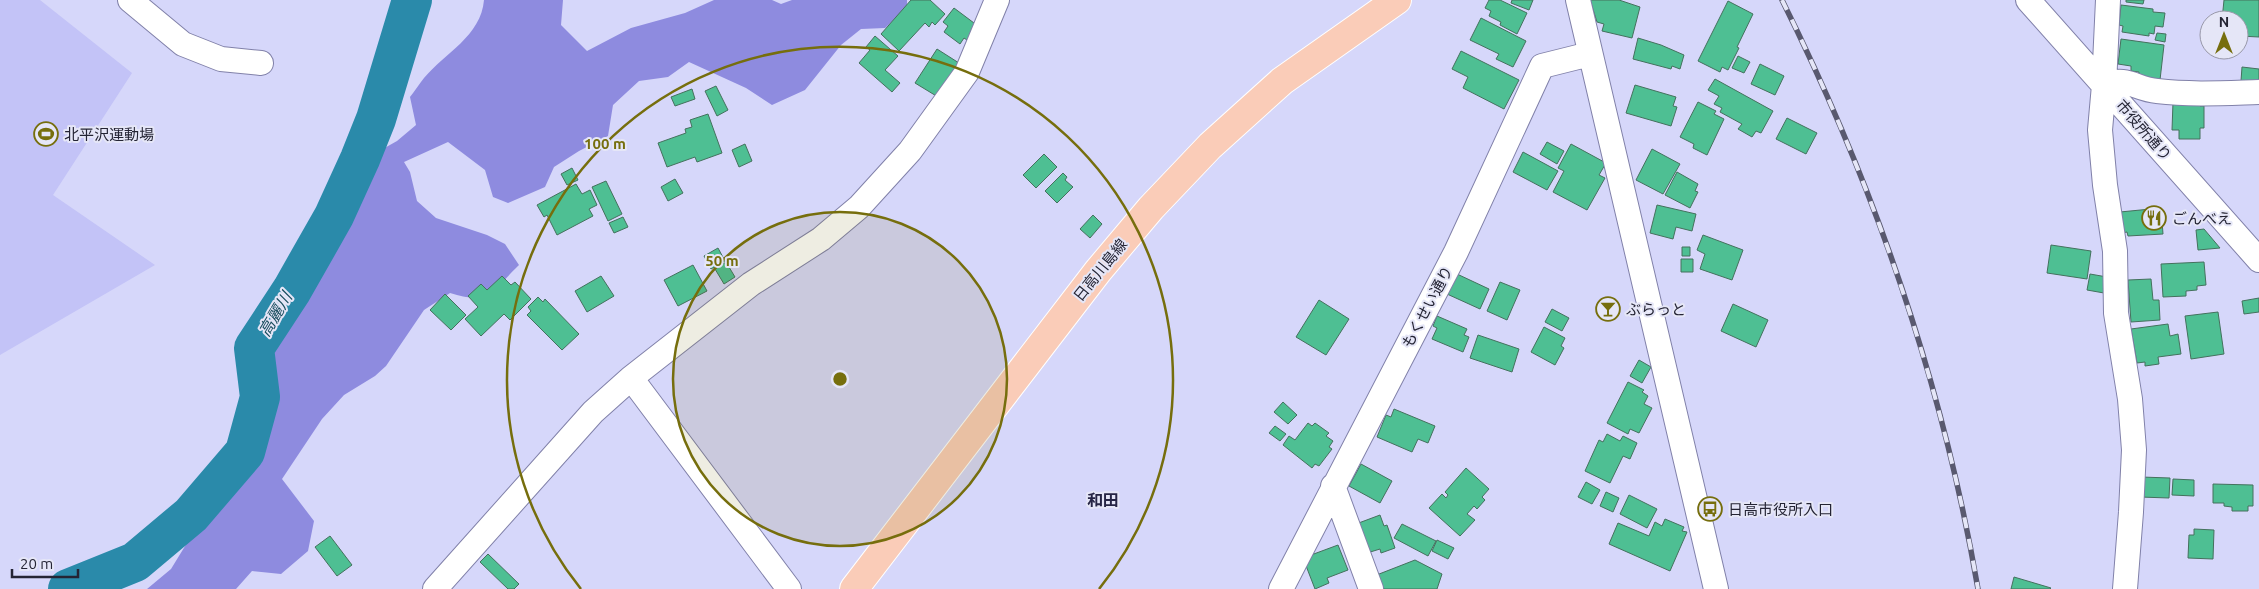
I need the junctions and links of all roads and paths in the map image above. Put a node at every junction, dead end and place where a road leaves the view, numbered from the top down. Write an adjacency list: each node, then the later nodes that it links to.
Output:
1 (130, 0): 8 (street)
2 (997, 0): 12 (street)
3 (1397, 0): 16 (main road, 日高川島線)
4 (1578, 0): 7 (street)
5 (2028, 0): 9 (street, 市役所通り)
6 (2108, 0): 9 (street)
7 (1590, 54): 13 (street, もくせい通り); 19 (street)
8 (261, 64)
9 (2104, 84): 10 (street); 11 (street, 市役所通り); 20 (street)
10 (2259, 92)
11 (2259, 260)
12 (630, 378): 14 (street); 15 (street)
13 (1333, 486): 17 (street, もくせい通り); 18 (street)
14 (435, 589)
15 (789, 589)
16 (854, 589)
17 (1281, 589)
18 (1371, 589)
19 (1716, 589)
20 (2125, 589)

